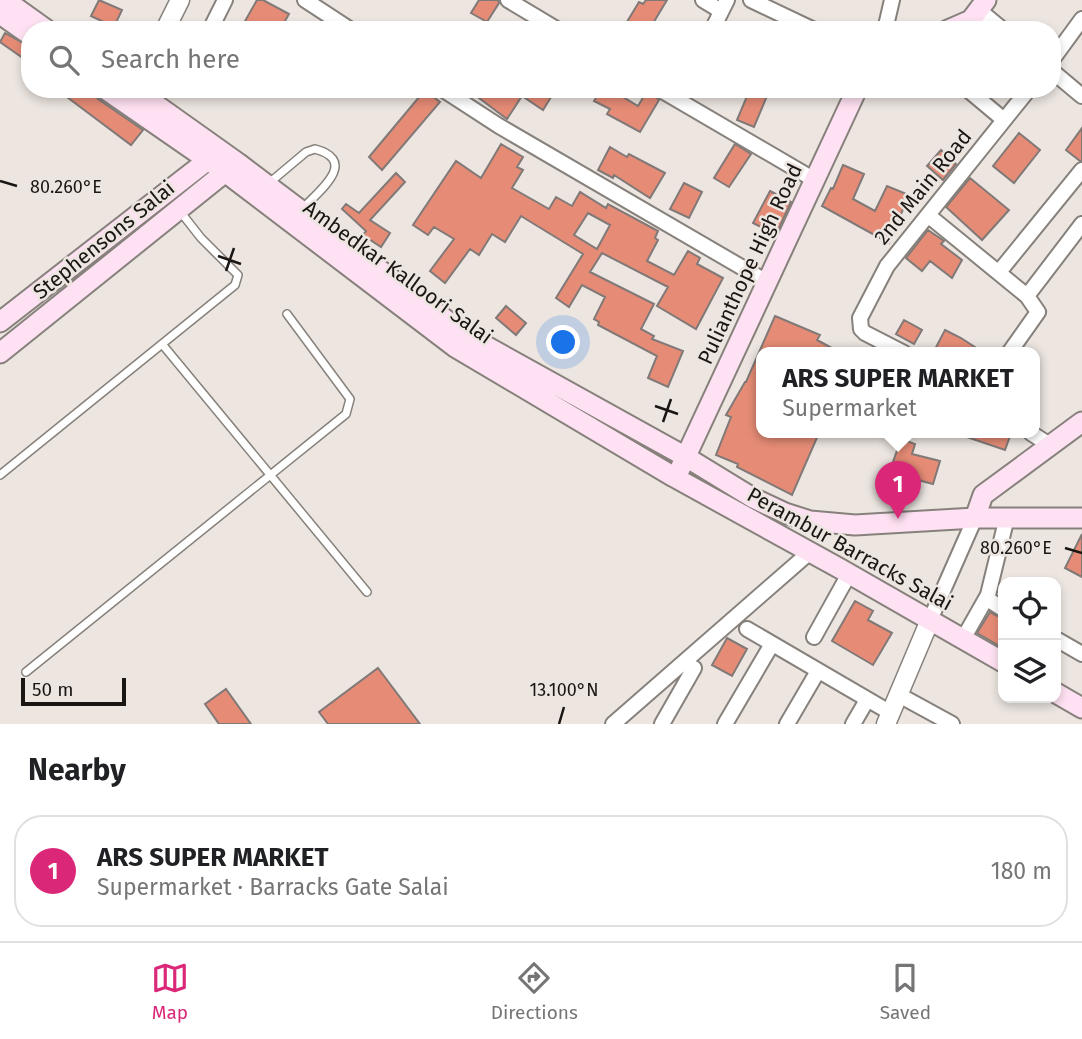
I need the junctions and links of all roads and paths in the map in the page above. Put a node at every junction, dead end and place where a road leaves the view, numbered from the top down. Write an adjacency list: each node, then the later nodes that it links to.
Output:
1 (5, 0): 13 (main road)
2 (180, 0): 14 (street)
3 (225, 0): 15 (street)
4 (305, 0): 16 (street)
5 (508, 0): 17 (street)
6 (703, 0): 10 (street)
7 (751, 0): 18 (street)
8 (892, 0): 19 (street)
9 (983, 5): 20 (main road); 21 (street)
10 (724, 6)
11 (0, 14): 22 (main road)
12 (1082, 19): 23 (street)
13 (34, 21)
14 (170, 21)
15 (214, 21)
16 (337, 21)
17 (543, 21)
18 (795, 21)
19 (887, 21)
20 (969, 21)
21 (996, 21)
22 (21, 29)
23 (1061, 48)
24 (1061, 78): 25 (street)
25 (1082, 96)
26 (139, 98): 33 (main road, Ambedkar Kalloori Salai)
27 (456, 98): 43 (street)
28 (684, 98): 36 (street)
29 (853, 98): 36 (main road, Pulianthope High Road)
30 (978, 98): 32 (street)
31 (1022, 98): 32 (street, 2nd Main Road)
32 (1004, 120): 40 (street, 2nd Main Road)
33 (211, 154): 34 (main road, Ambedkar Kalloori Salai); 46 (main road, Stephensons Salai)
34 (231, 167): 37 (main road, Ambedkar Kalloori Salai); 38 (main road, Stephensons Salai); 57 (main road, Ambedkar Kalloori Salai)
35 (1082, 170): 42 (street)
36 (813, 179): 43 (main road, Pulianthope High Road)
37 (268, 185): 39 (main road, Ambedkar Kalloori Salai); 39 (lane)
38 (179, 209): 47 (lane); 50 (main road, Stephensons Salai)
39 (301, 210): 54 (main road, Ambedkar Kalloori Salai)
40 (929, 216): 42 (street); 48 (street, 2nd Main Road)
41 (1082, 224): 44 (street)
42 (999, 272): 44 (street)
43 (767, 282): 54 (main road, Pulianthope High Road)
44 (1027, 296): 49 (street)
45 (288, 314): 56 (lane)
46 (0, 322)
47 (162, 344): 55 (lane); 56 (lane)
48 (892, 347)
49 (1013, 347)
50 (0, 353)
51 (1082, 422): 53 (main road)
52 (1039, 438): 53 (street)
53 (1048, 444): 59 (main road)
54 (687, 457): 57 (main road, Pulianthope High Road); 59 (main road, Ambedkar Kalloori Salai)
55 (0, 475)
56 (271, 476): 63 (lane); 76 (lane)
57 (674, 477): 61 (main road, Perambur Barracks Salai)
58 (1007, 517): 59 (main road, Ambedkar Kalloori Salai); 60 (main road, Ambedkar Kalloori Salai); 64 (street)
59 (975, 518): 66 (street)
60 (1080, 520)
61 (810, 552): 62 (main road, Perambur Barracks Salai); 82 (street)
62 (849, 573): 66 (main road, Perambur Barracks Salai); 68 (street)
63 (367, 592)
64 (988, 595): 65 (street); 69 (street)
65 (998, 606)
66 (930, 620): 69 (main road, Perambur Barracks Salai); 77 (street)
67 (747, 629): 71 (street)
68 (814, 638)
69 (963, 639): 73 (main road, Perambur Barracks Salai)
70 (1058, 640): 72 (street)
71 (772, 644): 75 (street); 84 (street)
72 (1082, 654)
73 (998, 659)
74 (694, 668): 83 (street)
75 (818, 671): 79 (street); 85 (street)
76 (26, 672)
77 (899, 695): 81 (street); 87 (street)
78 (1061, 696): 80 (main road)
79 (867, 700): 81 (street); 86 (street)
80 (1082, 708)
81 (888, 719)
82 (612, 724)
83 (662, 724)
84 (725, 724)
85 (787, 724)
86 (853, 724)
87 (952, 724)

